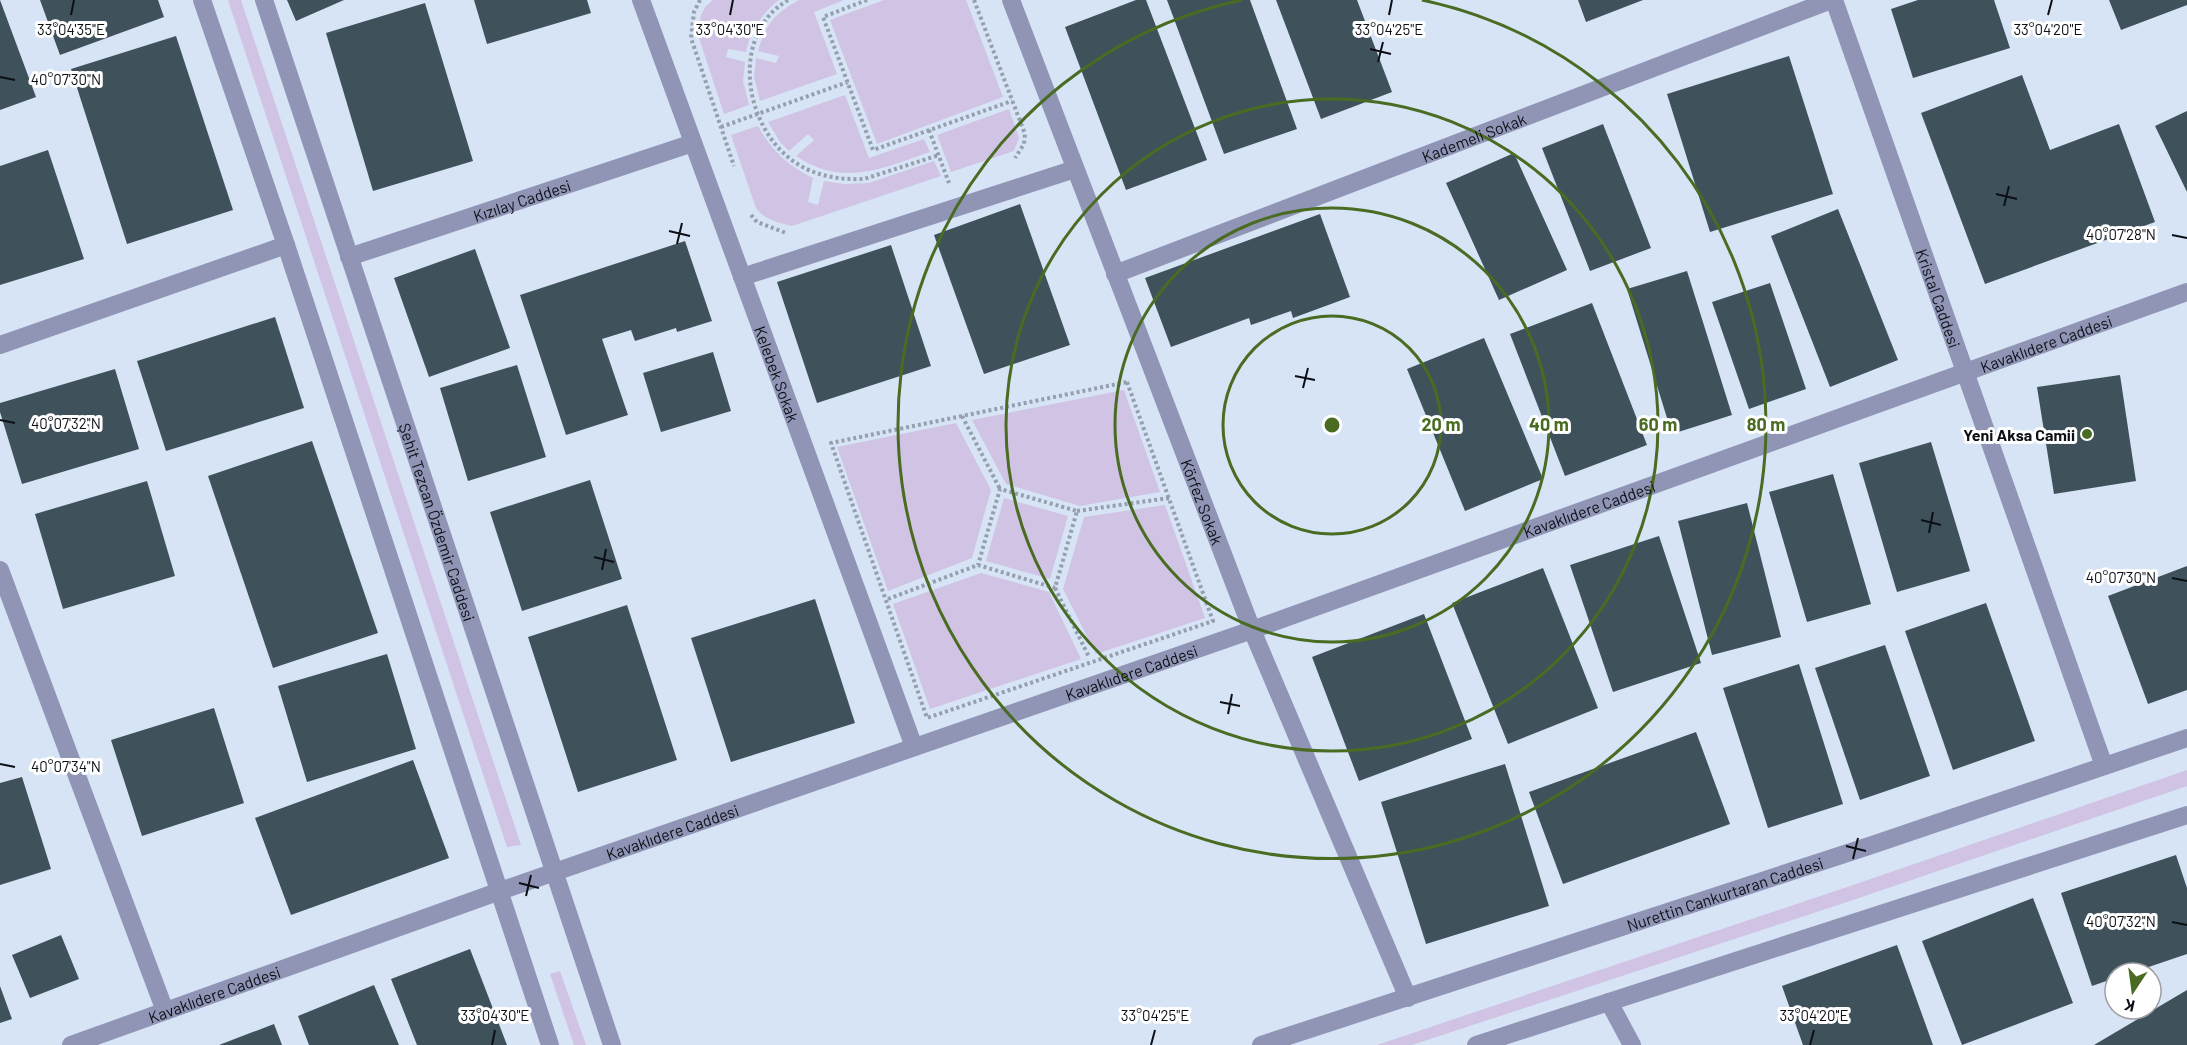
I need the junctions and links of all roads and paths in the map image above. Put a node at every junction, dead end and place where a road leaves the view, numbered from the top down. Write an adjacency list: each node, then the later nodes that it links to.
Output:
1 (202, 0): 23 (street)
2 (264, 0): 24 (street, Şehit Tezcan Özdemir Caddesi)
3 (641, 0): 15 (street, Kelebek Sokak)
4 (700, 0): 13 (path)
5 (788, 0): 12 (path)
6 (867, 0): 10 (path)
7 (974, 0): 11 (path)
8 (1011, 0): 18 (street, Körfez Sokak)
9 (1833, 0): 25 (street, Kademeli Sokak); 29 (street, Kristal Caddesi)
10 (848, 82): 12 (path); 14 (path)
11 (1012, 100): 14 (path); 17 (path)
12 (758, 113): 13 (path); 16 (path)
13 (721, 127): 19 (path)
14 (929, 130): 16 (path)
15 (693, 143): 24 (street, Kızılay Caddesi); 26 (street, Kelebek Sokak)
16 (939, 155): 20 (path)
17 (1014, 159)
18 (1075, 169): 25 (street, Körfez Sokak); 26 (street)
19 (736, 172)
20 (937, 185)
21 (747, 205): 22 (path)
22 (789, 234)
23 (286, 245): 28 (street); 46 (street)
24 (349, 257): 45 (street, Şehit Tezcan Özdemir Caddesi)
25 (1115, 274): 32 (street, Körfez Sokak)
26 (742, 277): 42 (street, Kelebek Sokak)
27 (2187, 292): 29 (street, Kavaklıdere Caddesi)
28 (0, 345)
29 (1965, 372): 39 (street, Kavaklıdere Caddesi); 43 (street, Kristal Caddesi)
30 (962, 416): 31 (path); 33 (path); 38 (path)
31 (1000, 489): 34 (path); 35 (path)
32 (1199, 494): 33 (path); 39 (street, Körfez Sokak)
33 (1169, 498): 34 (path); 40 (path)
34 (1077, 511): 37 (path)
35 (978, 565): 37 (path); 38 (path)
36 (0, 570): 49 (street)
37 (1055, 588): 40 (path)
38 (886, 599): 40 (path)
39 (1252, 630): 42 (street, Kavaklıdere Caddesi); 47 (street, Körfez Sokak)
40 (1091, 662)
41 (2187, 738): 43 (street, Nurettin Cankurtaran Caddesi)
42 (914, 747): 45 (street, Kavaklıdere Caddesi)
43 (2104, 766): 47 (street, Nurettin Cankurtaran Caddesi)
44 (2187, 815): 48 (street)
45 (555, 872): 46 (street, Kavaklıdere Caddesi); 52 (street, Şehit Tezcan Özdemir Caddesi)
46 (500, 891): 49 (street, Kavaklıdere Caddesi); 51 (street)
47 (1408, 998): 53 (street, Nurettin Cankurtaran Caddesi)
48 (1609, 1002): 54 (street); 55 (street)
49 (165, 1011): 50 (street, Kavaklıdere Caddesi)
50 (71, 1045)
51 (549, 1045)
52 (612, 1045)
53 (1261, 1045)
54 (1476, 1045)
55 (1632, 1045)

